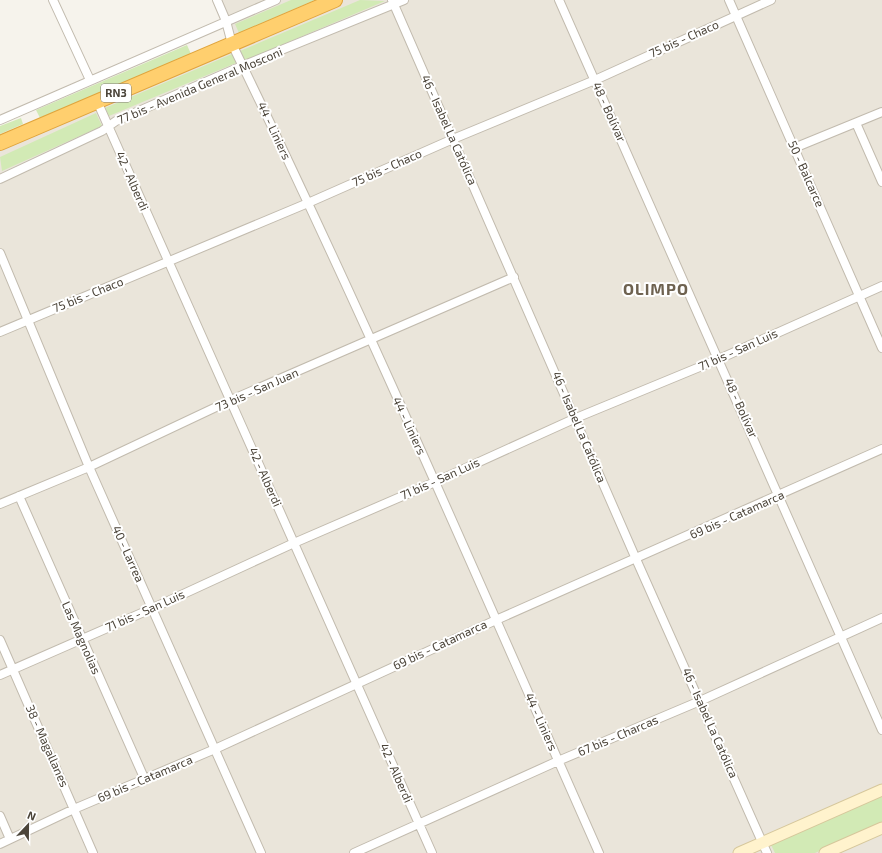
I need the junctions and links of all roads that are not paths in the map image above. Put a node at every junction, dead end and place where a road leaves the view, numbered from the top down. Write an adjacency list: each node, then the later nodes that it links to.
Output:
1 (53, 0): 14 (street)
2 (217, 0): 11 (street, 44 - Liniers)
3 (276, 0): 11 (street)
4 (335, 0): 12 (highway, RN3)
5 (404, 0): 9 (street, 77 bis - Avenida General Mosconi)
6 (559, 0): 15 (street, 48 - Bolívar)
7 (729, 0): 10 (street, 50 - Balcarce)
8 (771, 0): 10 (street, 75 bis - Chaco)
9 (393, 2): 13 (street, 77 bis - Avenida General Mosconi); 21 (street, 46 - Isabel La Católica)
10 (736, 15): 15 (street, 75 bis - Chaco); 23 (street, 50 - Balcarce)
11 (226, 21): 12 (street, 44 - Liniers); 14 (street)
12 (232, 44): 13 (street, 44 - Liniers); 16 (highway, RN3)
13 (242, 66): 20 (street, 77 bis - Avenida General Mosconi); 26 (street, 44 - Liniers)
14 (90, 80): 18 (street)
15 (595, 80): 21 (street, 75 bis - Chaco); 36 (street, 48 - Bolívar)
16 (97, 101): 20 (street, 42 - Alberdi); 22 (highway, RN3)
17 (882, 112): 19 (street)
18 (0, 120)
19 (856, 123): 23 (street); 25 (street)
20 (108, 128): 24 (street, 77 bis - Avenida General Mosconi); 28 (street, 42 - Alberdi)
21 (453, 139): 26 (street, 75 bis - Chaco); 29 (street, 46 - Isabel La Católica)
22 (0, 143)
23 (794, 148): 31 (street, 50 - Balcarce)
24 (0, 179)
25 (882, 182)
26 (308, 204): 28 (street, 75 bis - Chaco); 34 (street, 44 - Liniers)
27 (0, 253): 32 (street, 40 - Larrea)
28 (168, 263): 32 (street, 75 bis - Chaco); 37 (street, 42 - Alberdi)
29 (514, 277): 34 (street, 73 bis - San Juan); 38 (street, 46 - Isabel La Católica)
30 (882, 286): 31 (street, 71 bis - San Luis)
31 (859, 296): 35 (street, 50 - Balcarce); 36 (street, 71 bis - San Luis)
32 (28, 319): 33 (street, 75 bis - Chaco); 40 (street, 40 - Larrea)
33 (0, 332)
34 (370, 341): 37 (street, 73 bis - San Juan); 41 (street, 44 - Liniers)
35 (882, 348)
36 (719, 359): 38 (street, 71 bis - San Luis); 43 (street, 48 - Bolívar)
37 (232, 400): 40 (street, 73 bis - San Juan); 45 (street, 42 - Alberdi)
38 (576, 418): 41 (street, 71 bis - San Luis); 46 (street, 46 - Isabel La Católica)
39 (882, 449): 43 (street, 69 bis - Catamarca)
40 (89, 466): 42 (street, 73 bis - San Juan); 47 (street, 40 - Larrea)
41 (435, 482): 45 (street, 71 bis - San Luis); 49 (street, 44 - Liniers)
42 (19, 496): 44 (street, 73 bis - San Juan); 52 (street, Las Magnolias)
43 (780, 496): 46 (street, 69 bis - Catamarca); 50 (street, 48 - Bolívar)
44 (0, 504)
45 (294, 543): 47 (street, 71 bis - San Luis); 55 (street, 42 - Alberdi)
46 (636, 559): 49 (street, 69 bis - Catamarca); 56 (street, 46 - Isabel La Católica)
47 (153, 608): 52 (street, 71 bis - San Luis); 58 (street, 40 - Larrea)
48 (882, 618): 50 (street, 67 bis - Charcas)
49 (496, 620): 55 (street, 69 bis - Catamarca); 59 (street, 44 - Liniers)
50 (840, 636): 56 (street, 67 bis - Charcas); 57 (street, 48 - Bolívar)
51 (0, 640): 53 (street, 38 - Magallanes)
52 (82, 640): 53 (street, 71 bis - San Luis); 60 (street, Las Magnolias)
53 (13, 669): 54 (street, 71 bis - San Luis); 62 (street, 38 - Magallanes)
54 (0, 675)
55 (356, 684): 58 (street, 69 bis - Catamarca); 64 (street, 42 - Alberdi)
56 (700, 701): 59 (street, 67 bis - Charcas); 68 (street, 46 - Isabel La Católica)
57 (882, 730)
58 (215, 749): 60 (street, 69 bis - Catamarca); 70 (street, 40 - Larrea)
59 (558, 761): 64 (street, 67 bis - Charcas); 73 (street, 44 - Liniers)
60 (145, 780): 62 (street, 69 bis - Catamarca)
61 (882, 790): 68 (main road)
62 (74, 809): 66 (street, 69 bis - Catamarca); 69 (street, 38 - Magallanes)
63 (0, 816): 66 (street)
64 (419, 824): 71 (street, 67 bis - Charcas); 72 (street, 42 - Alberdi)
65 (882, 828): 75 (main road)
66 (10, 839): 67 (street, 69 bis - Catamarca)
67 (0, 844)
68 (764, 848): 74 (main road)
69 (93, 853)
70 (261, 853)
71 (354, 853)
72 (432, 853)
73 (599, 853)
74 (739, 853)
75 (825, 853)

